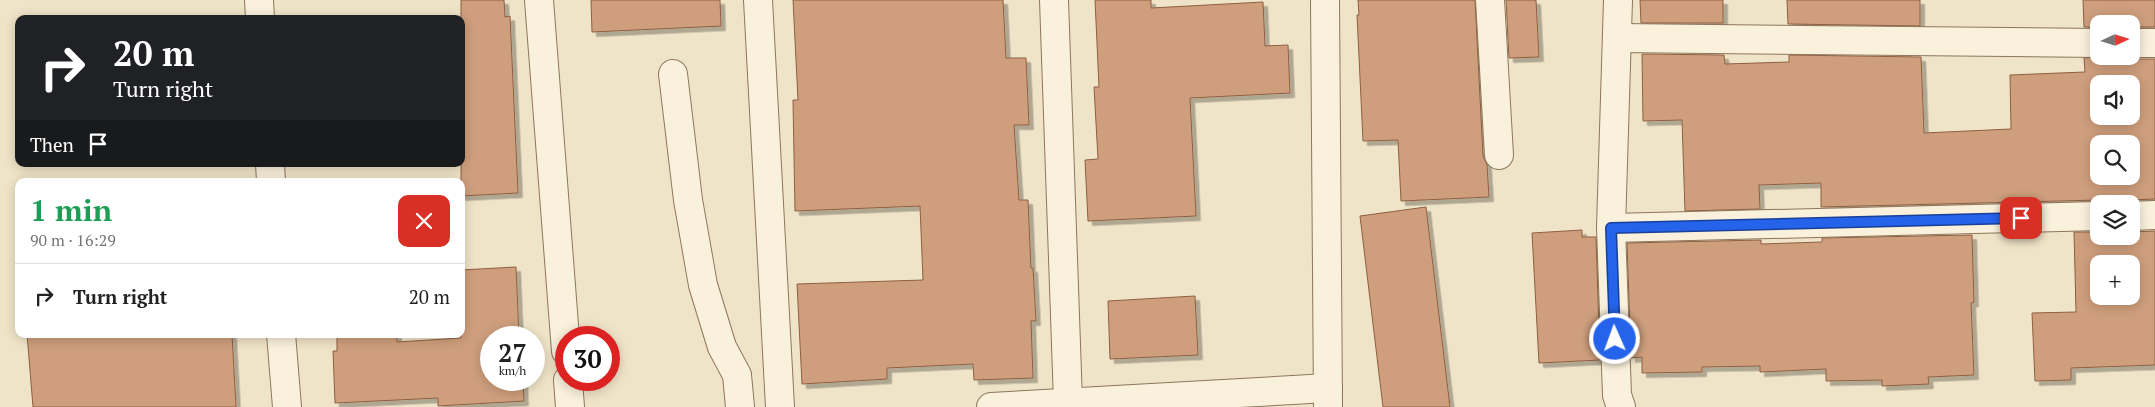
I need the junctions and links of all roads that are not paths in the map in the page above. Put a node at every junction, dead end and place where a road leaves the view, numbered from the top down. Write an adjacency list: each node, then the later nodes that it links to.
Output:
1 (259, 0): 8 (street)
2 (539, 0): 19 (street)
3 (758, 0): 27 (street)
4 (1054, 0): 23 (street)
5 (1325, 0): 22 (street)
6 (1490, 0): 14 (street)
7 (1618, 0): 9 (street)
8 (260, 15)
9 (1618, 38): 10 (street); 18 (street)
10 (2090, 43)
11 (2140, 43): 12 (street)
12 (2155, 43)
13 (673, 74): 26 (street)
14 (1499, 155)
15 (2155, 215): 17 (street)
16 (2090, 216): 18 (street)
17 (2140, 216)
18 (1611, 228): 29 (street)
19 (564, 326)
20 (281, 338): 24 (street)
21 (569, 391): 25 (street)
22 (1328, 397): 23 (street)
23 (1068, 402): 28 (street)
24 (287, 407)
25 (570, 407)
26 (740, 407)
27 (780, 407)
28 (991, 407)
29 (1621, 407)

